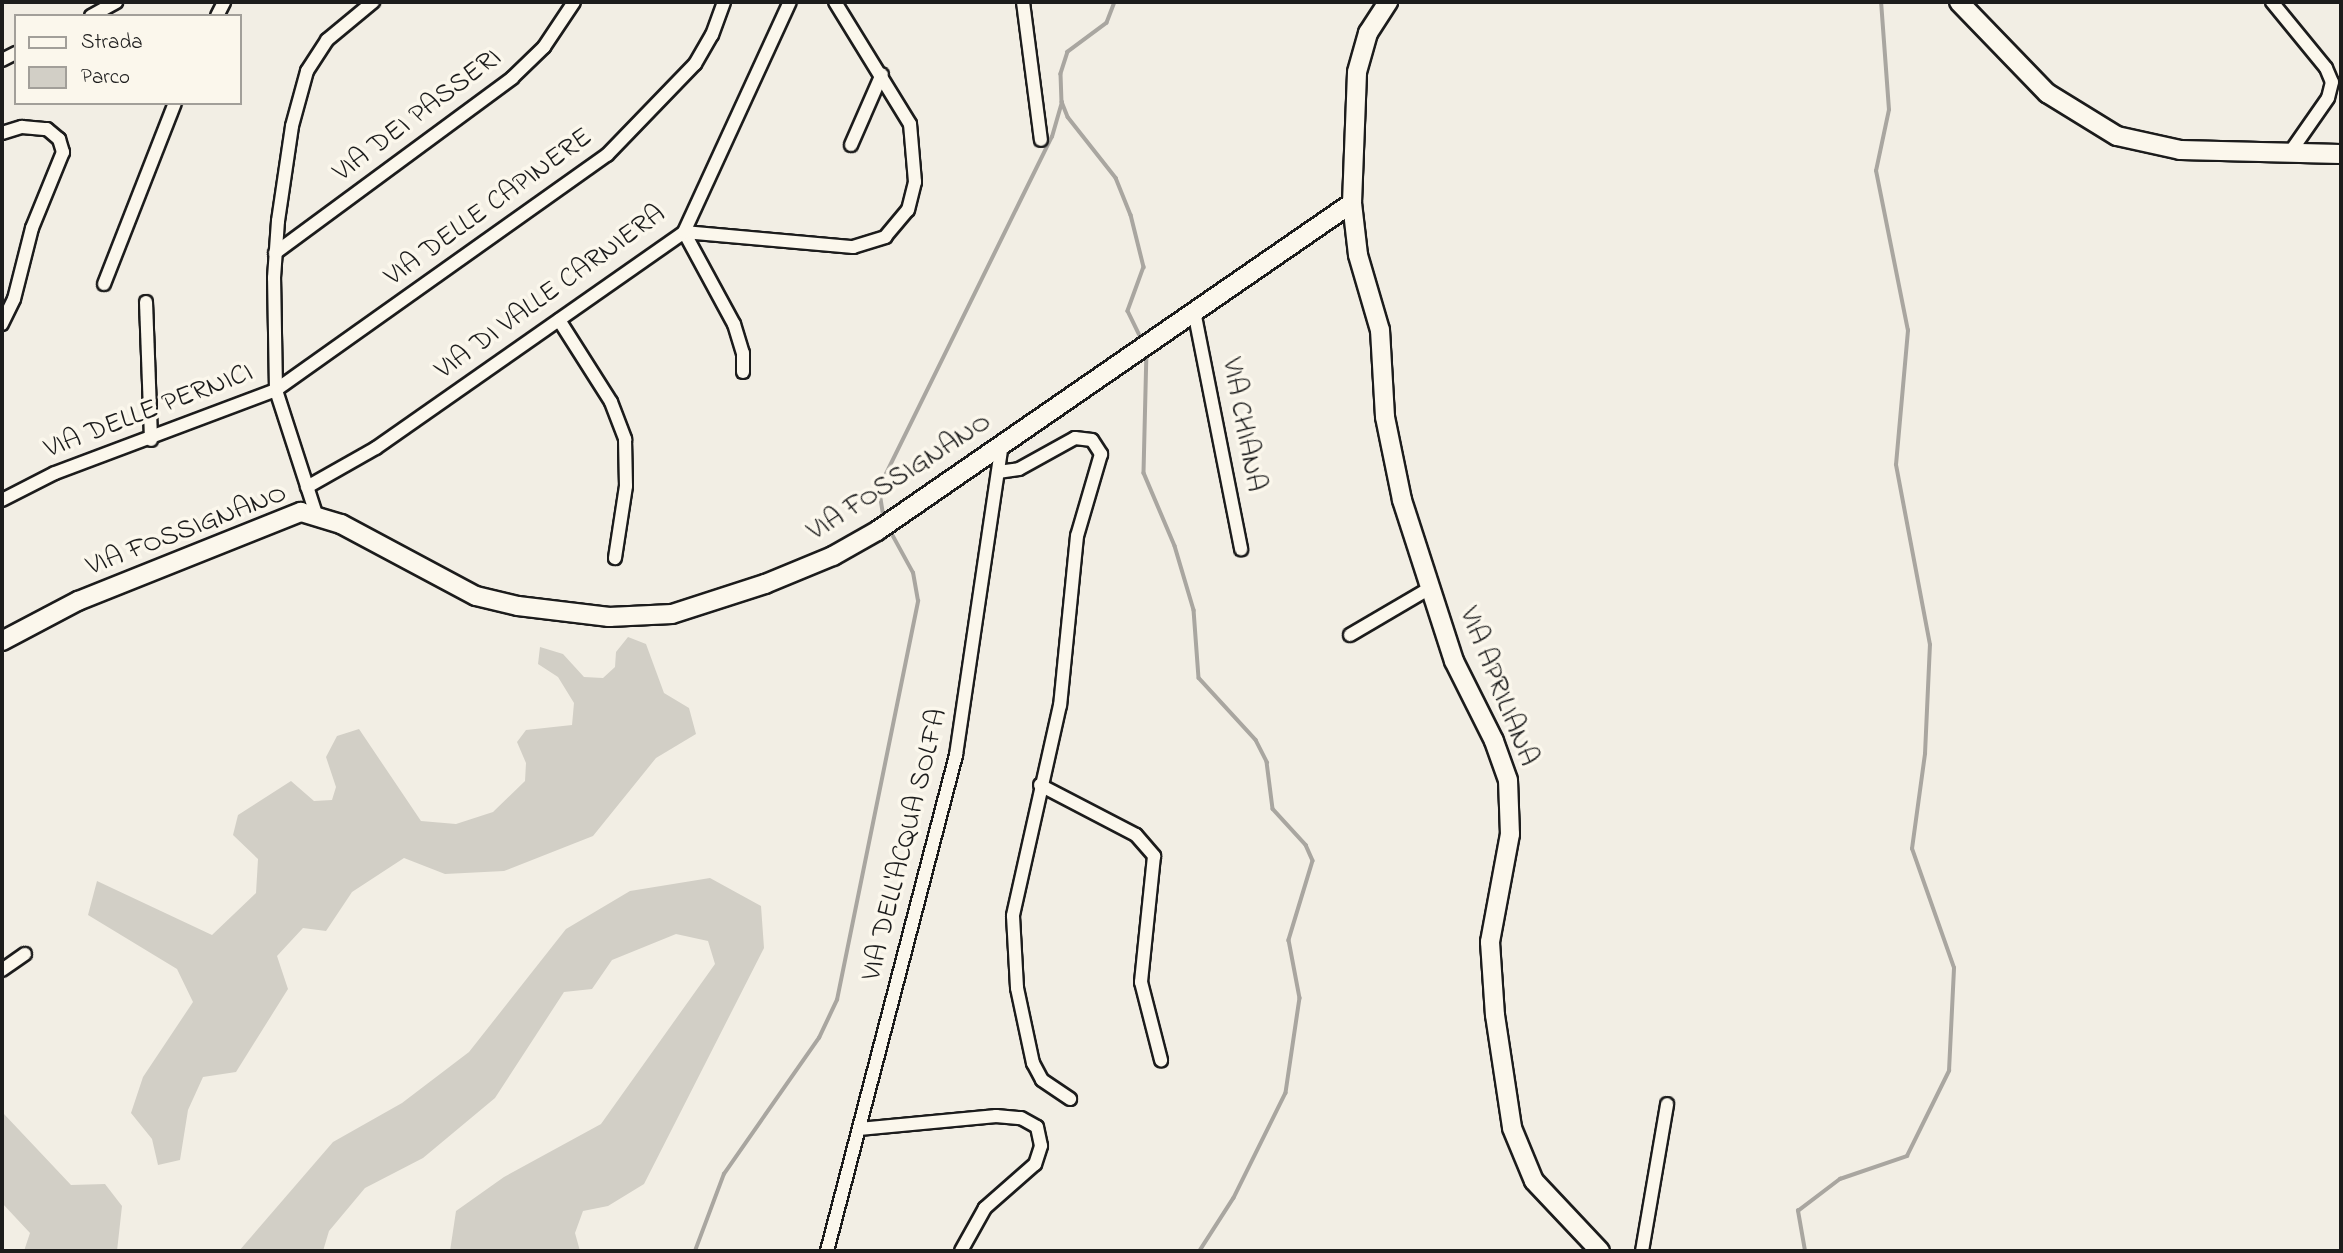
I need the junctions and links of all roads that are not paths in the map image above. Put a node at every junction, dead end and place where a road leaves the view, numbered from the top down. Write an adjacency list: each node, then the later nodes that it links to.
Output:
1 (116, 2): 11 (street)
2 (373, 2): 21 (street)
3 (574, 2): 21 (street, VIA DEI PASSERI)
4 (724, 2): 28 (street, VIA DELLE CAPINERE)
5 (790, 2): 20 (street, VIA DI VALLE CARNIERA)
6 (835, 2): 12 (street)
7 (1023, 2): 15 (street)
8 (1388, 2): 19 (street)
9 (1959, 2): 17 (street)
10 (2272, 2): 17 (street)
11 (95, 14)
12 (882, 74): 16 (street); 20 (street)
13 (174, 105): 22 (street)
14 (2, 133): 26 (street)
15 (1041, 140)
16 (851, 145)
17 (2289, 153): 18 (street)
18 (2341, 154)
19 (1353, 203): 24 (street, VIA FOSSIGNANO); 37 (street, VIA APRILIANA)
20 (684, 232): 25 (street, VIA DI VALLE CARNIERA); 27 (street)
21 (275, 253): 28 (street)
22 (104, 284)
23 (146, 302): 29 (street)
24 (1194, 311): 30 (street, VIA FOSSIGNANO); 35 (street, VIA CHIANA)
25 (559, 320): 32 (street, VIA DI VALLE CARNIERA); 36 (street)
26 (2, 324)
27 (743, 372)
28 (276, 390): 29 (street, VIA DELLE PERNICI); 32 (street)
29 (151, 440): 33 (street, VIA DELLE PERNICI)
30 (1002, 444): 31 (street, VIA DELL'ACQUA SOLFA); 34 (street, VIA FOSSIGNANO)
31 (998, 472): 40 (street); 46 (street, VIA DELL'ACQUA SOLFA)
32 (307, 486): 34 (street)
33 (2, 500)
34 (316, 514): 39 (street, VIA FOSSIGNANO)
35 (1241, 549)
36 (615, 558)
37 (1430, 588): 38 (street); 49 (street, VIA APRILIANA)
38 (1350, 635)
39 (2, 641)
40 (1040, 785): 43 (street); 44 (street)
41 (25, 954): 42 (street)
42 (2, 970)
43 (1161, 1060)
44 (1070, 1098)
45 (1667, 1104): 50 (street)
46 (859, 1129): 47 (street, VIA DELL'ACQUA SOLFA); 48 (street)
47 (827, 1251)
48 (961, 1251)
49 (1600, 1251)
50 (1642, 1251)

